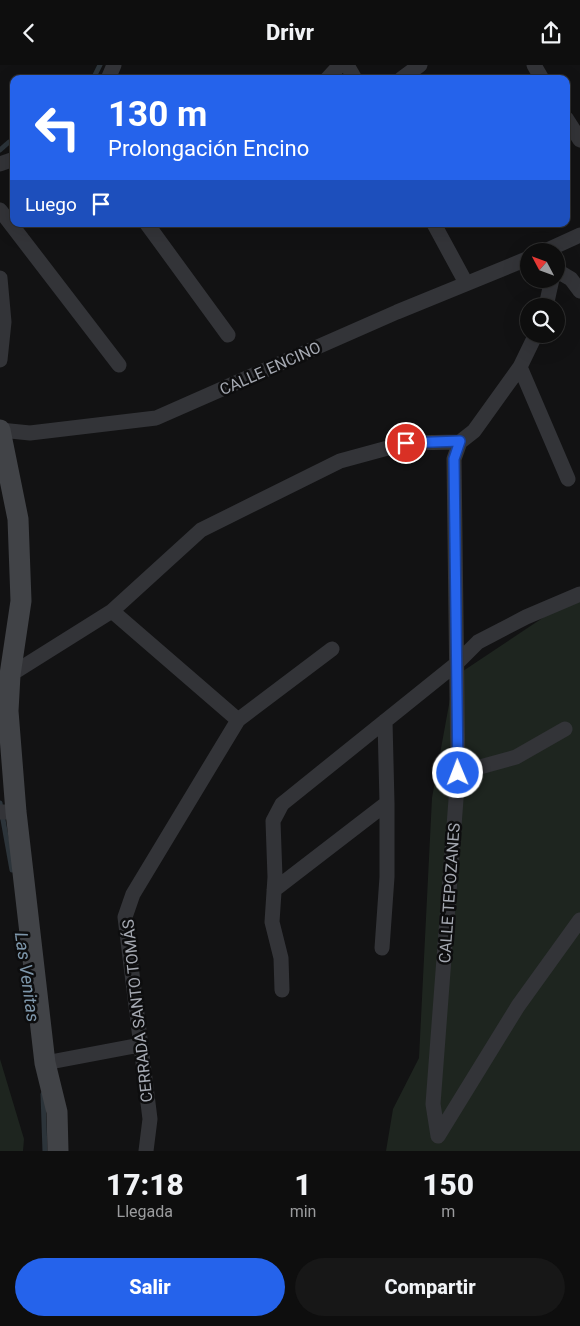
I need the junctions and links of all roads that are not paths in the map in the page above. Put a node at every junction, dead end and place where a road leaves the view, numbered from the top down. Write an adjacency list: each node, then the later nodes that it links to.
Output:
1 (340, 65): 3 (street)
2 (420, 65): 4 (street)
3 (331, 75)
4 (406, 75)
5 (570, 124): 6 (street)
6 (580, 140)
7 (0, 210): 8 (street)
8 (10, 223)
9 (13, 227): 22 (street)
10 (149, 227): 19 (street)
11 (436, 227): 17 (street)
12 (580, 235): 13 (street)
13 (563, 243)
14 (520, 262): 17 (street, CALLE ENCINO)
15 (565, 275): 18 (street)
16 (0, 278): 21 (street)
17 (466, 283): 24 (street, CALLE ENCINO)
18 (580, 291)
19 (228, 335)
20 (532, 343): 23 (street)
21 (0, 360)
22 (119, 365)
23 (520, 367): 25 (street); 26 (street)
24 (0, 429): 31 (main road)
25 (460, 441): 28 (street); 30 (street, CALLE TEPOZANES)
26 (568, 479)
27 (580, 594): 30 (street)
28 (112, 611): 31 (street); 32 (street)
29 (332, 649): 32 (street, CERRADA SANTO TOMÁS)
30 (456, 664): 33 (street); 35 (street, CALLE TEPOZANES)
31 (10, 675): 37 (main road)
32 (238, 720): 42 (street, CERRADA SANTO TOMÁS)
33 (384, 721): 36 (street); 38 (street)
34 (565, 729): 35 (street)
35 (458, 773): 39 (street, CALLE TEPOZANES)
36 (387, 803): 38 (street); 40 (street)
37 (10, 812): 43 (main road)
38 (274, 890): 41 (street)
39 (580, 920)
40 (382, 948)
41 (282, 989)
42 (140, 1045): 43 (street); 45 (street, CERRADA SANTO TOMÁS)
43 (45, 1063): 44 (main road)
44 (58, 1151)
45 (146, 1151)

